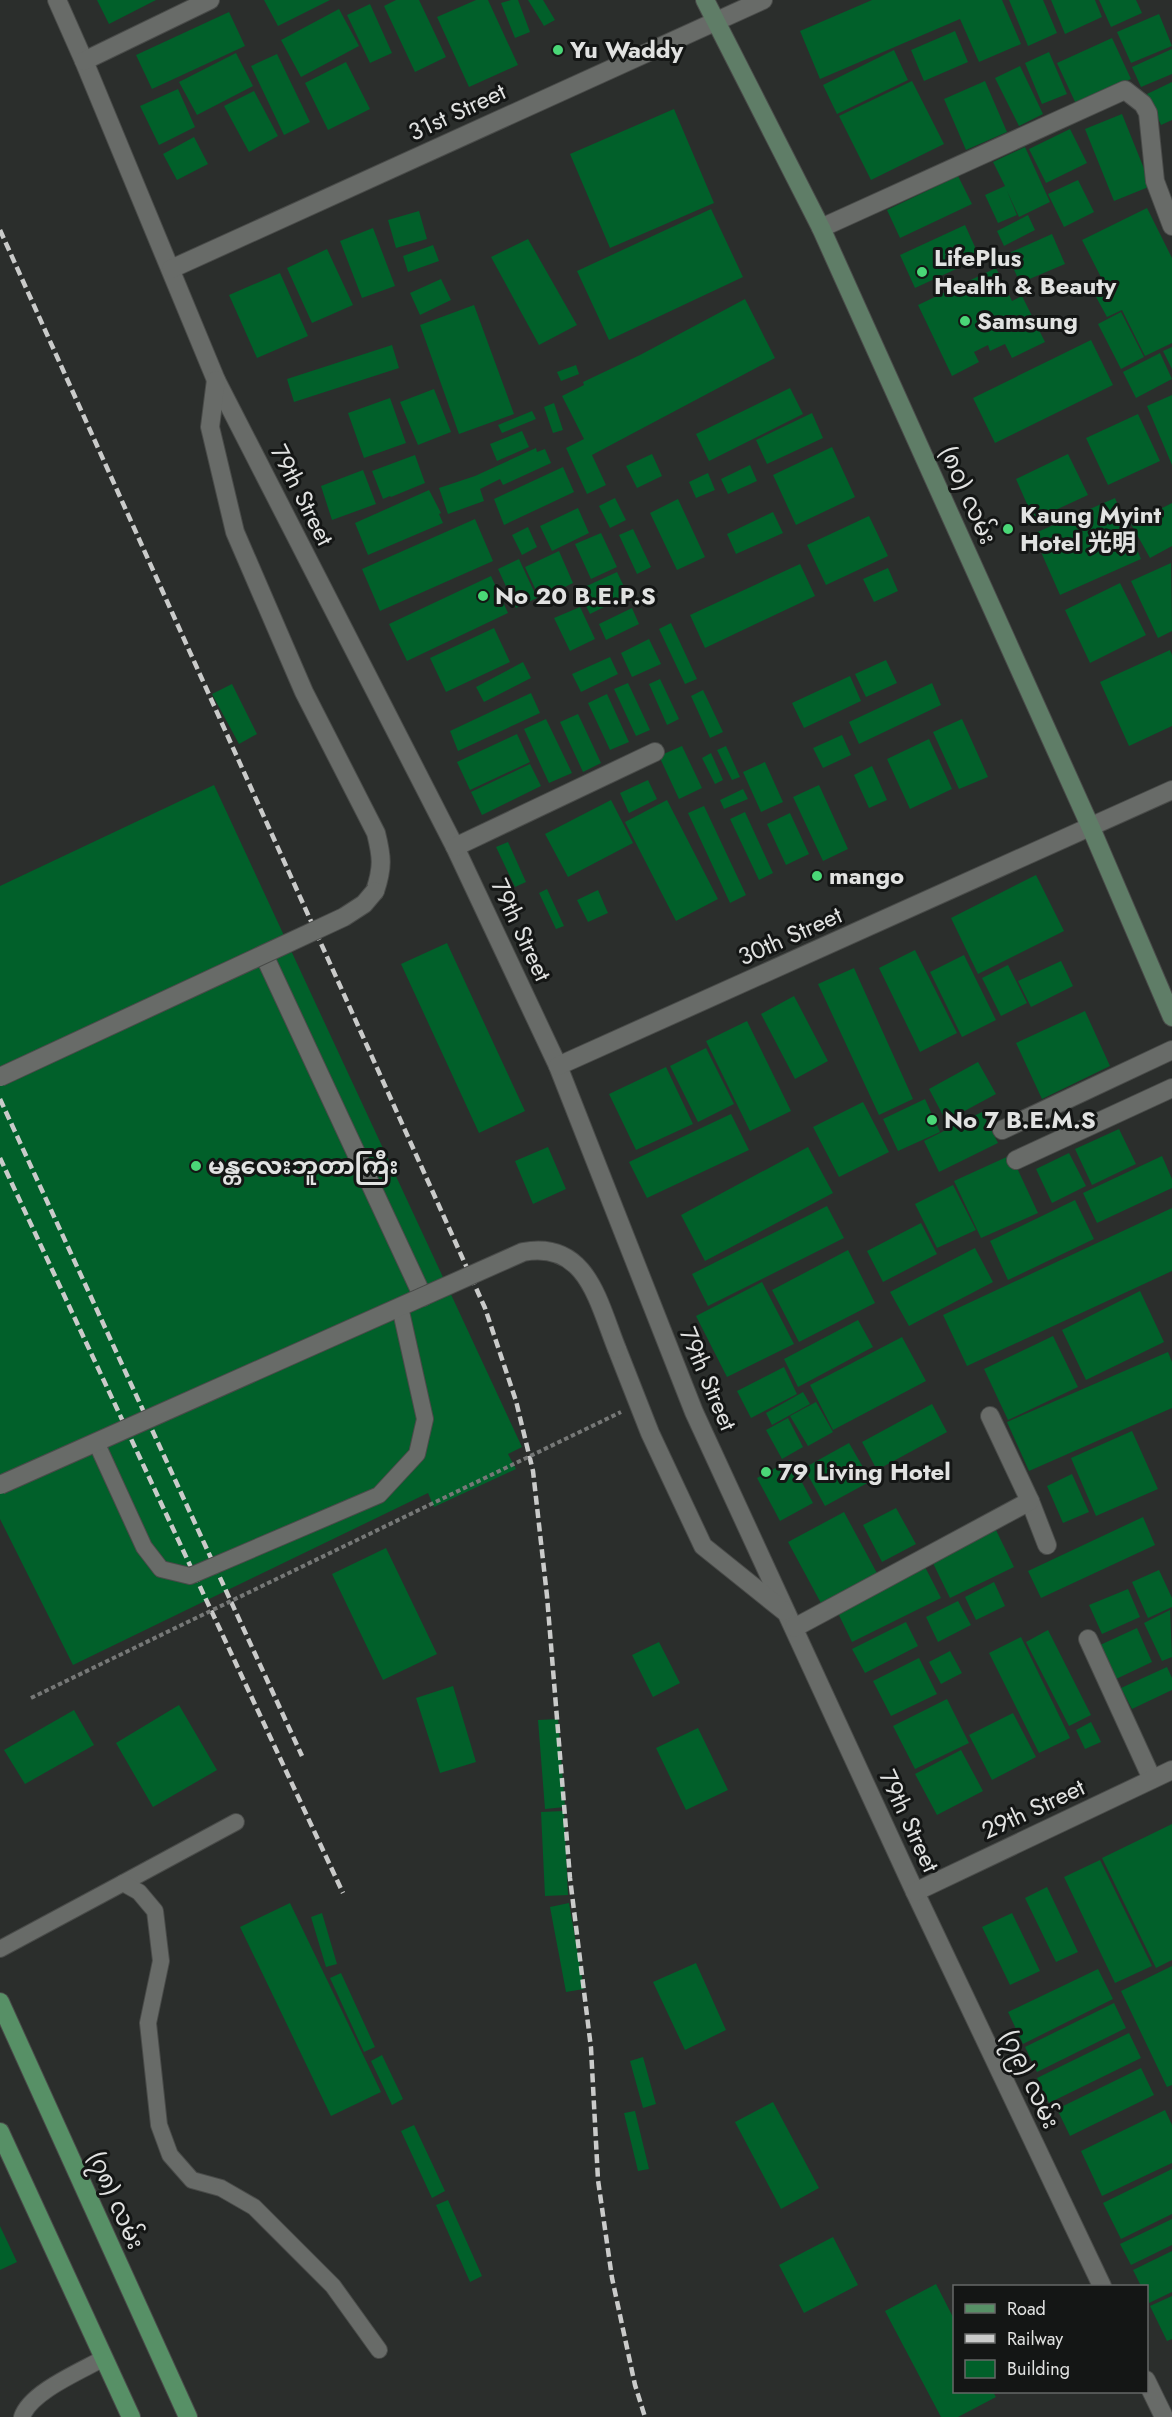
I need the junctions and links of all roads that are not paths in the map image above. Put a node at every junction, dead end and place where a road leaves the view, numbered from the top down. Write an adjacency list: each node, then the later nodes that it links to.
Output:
1 (57, 0): 6 (street, 79th Street)
2 (210, 0): 6 (street)
3 (705, 0): 5 (main road, (၈၀) လမ်း)
4 (763, 0): 5 (street, 31st Street)
5 (714, 21): 8 (main road, (၈၀) လမ်း); 9 (street, 31st Street)
6 (84, 61): 9 (street, 79th Street)
7 (1172, 226): 8 (street)
8 (821, 228): 13 (main road, (၈၀) လမ်း)
9 (171, 268): 10 (street, 79th Street)
10 (216, 380): 14 (street, 79th Street); 15 (street, bridge)
11 (655, 752): 14 (street)
12 (1172, 790): 13 (street, 30th Street)
13 (1091, 828): 16 (main road, (၈၀) လမ်း); 18 (street, 30th Street)
14 (455, 847): 18 (street, 79th Street)
15 (264, 955): 19 (street, bridge); 23 (street)
16 (1172, 1017)
17 (1172, 1050): 21 (street)
18 (558, 1066): 30 (street, 79th Street)
19 (0, 1077)
20 (1172, 1088): 22 (street)
21 (1002, 1130)
22 (1016, 1160)
23 (423, 1297): 24 (street, bridge); 30 (street, bridge)
24 (400, 1307): 26 (street, bridge); 26 (lane, bridge)
25 (990, 1416): 28 (street)
26 (96, 1442): 27 (street, bridge)
27 (0, 1485)
28 (1030, 1501): 29 (street); 30 (street)
29 (1047, 1545)
30 (791, 1621): 36 (street, 79th Street)
31 (1088, 1639): 33 (street)
32 (1172, 1770): 33 (street, 29th Street)
33 (1152, 1779): 36 (street, 29th Street)
34 (236, 1822): 35 (lane)
35 (123, 1883): 37 (lane); 42 (lane)
36 (915, 1892): 41 (street, (၇၉) လမ်း)
37 (0, 1949)
38 (0, 2002): 47 (main road, (၇၈) လမ်း)
39 (0, 2132): 40 (main road)
40 (7, 2163): 43 (main road)
41 (1102, 2285)
42 (379, 2350)
43 (104, 2358): 45 (lane); 46 (main road)
44 (1148, 2384): 48 (street)
45 (22, 2417)
46 (131, 2417)
47 (188, 2417)
48 (1164, 2417)

